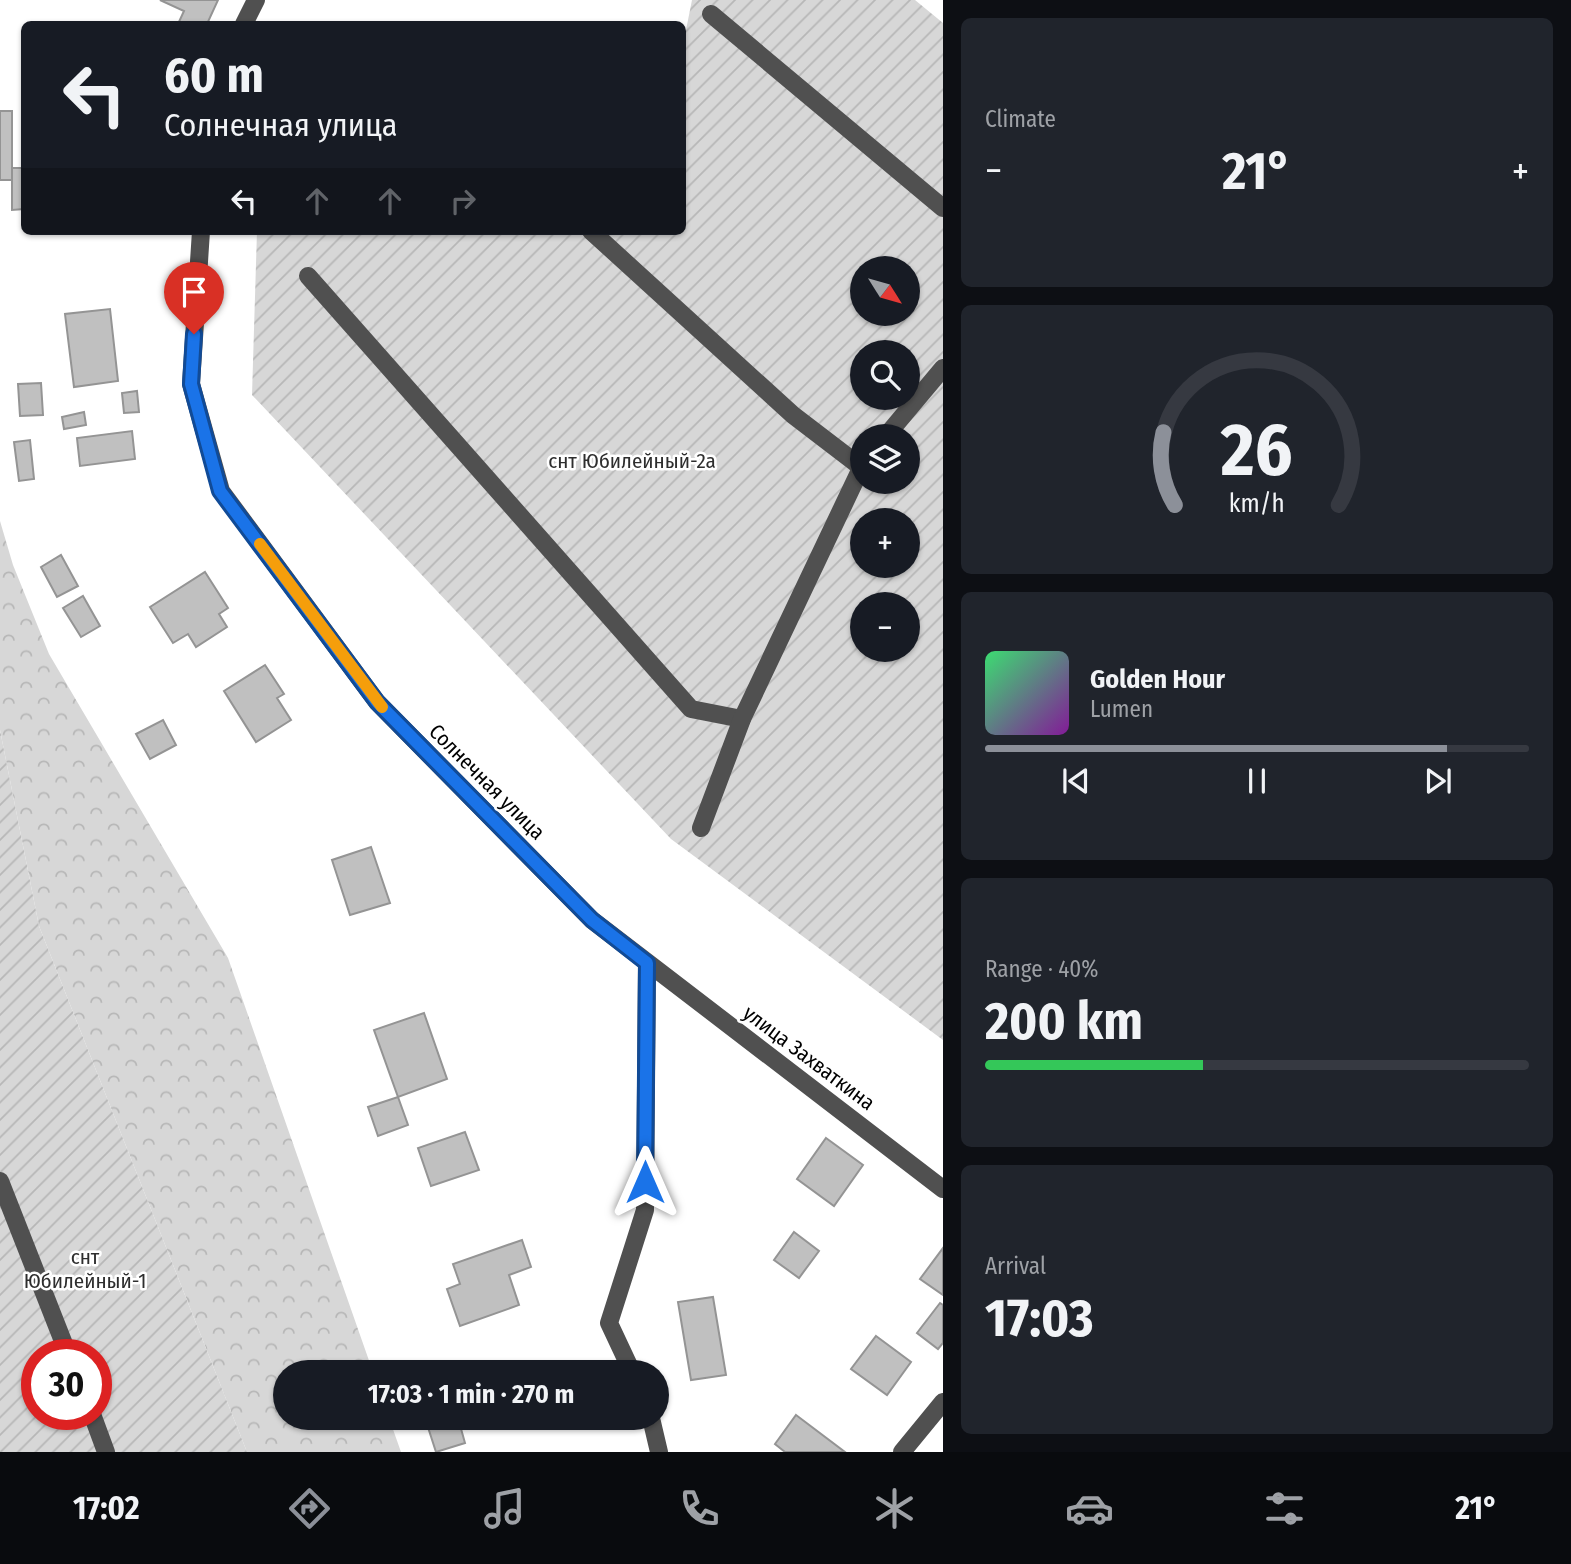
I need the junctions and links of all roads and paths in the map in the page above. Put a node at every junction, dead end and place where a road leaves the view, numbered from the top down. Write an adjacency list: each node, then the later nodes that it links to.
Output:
1 (256, 0): 3 (street)
2 (711, 14): 4 (street)
3 (246, 21)
4 (943, 208)
5 (201, 235): 14 (street, Солнечная улица)
6 (596, 235): 10 (street)
7 (308, 276): 12 (street)
8 (943, 368): 9 (street)
9 (896, 424)
10 (850, 456)
11 (850, 490): 12 (street)
12 (742, 719): 13 (street)
13 (701, 828)
14 (647, 963): 16 (street, улица Захваткина); 18 (street)
15 (0, 1181): 17 (street)
16 (943, 1189)
17 (62, 1339)
18 (626, 1360)
19 (943, 1402): 24 (street)
20 (98, 1430): 22 (street)
21 (654, 1430): 23 (street)
22 (106, 1452)
23 (659, 1452)
24 (902, 1452)

